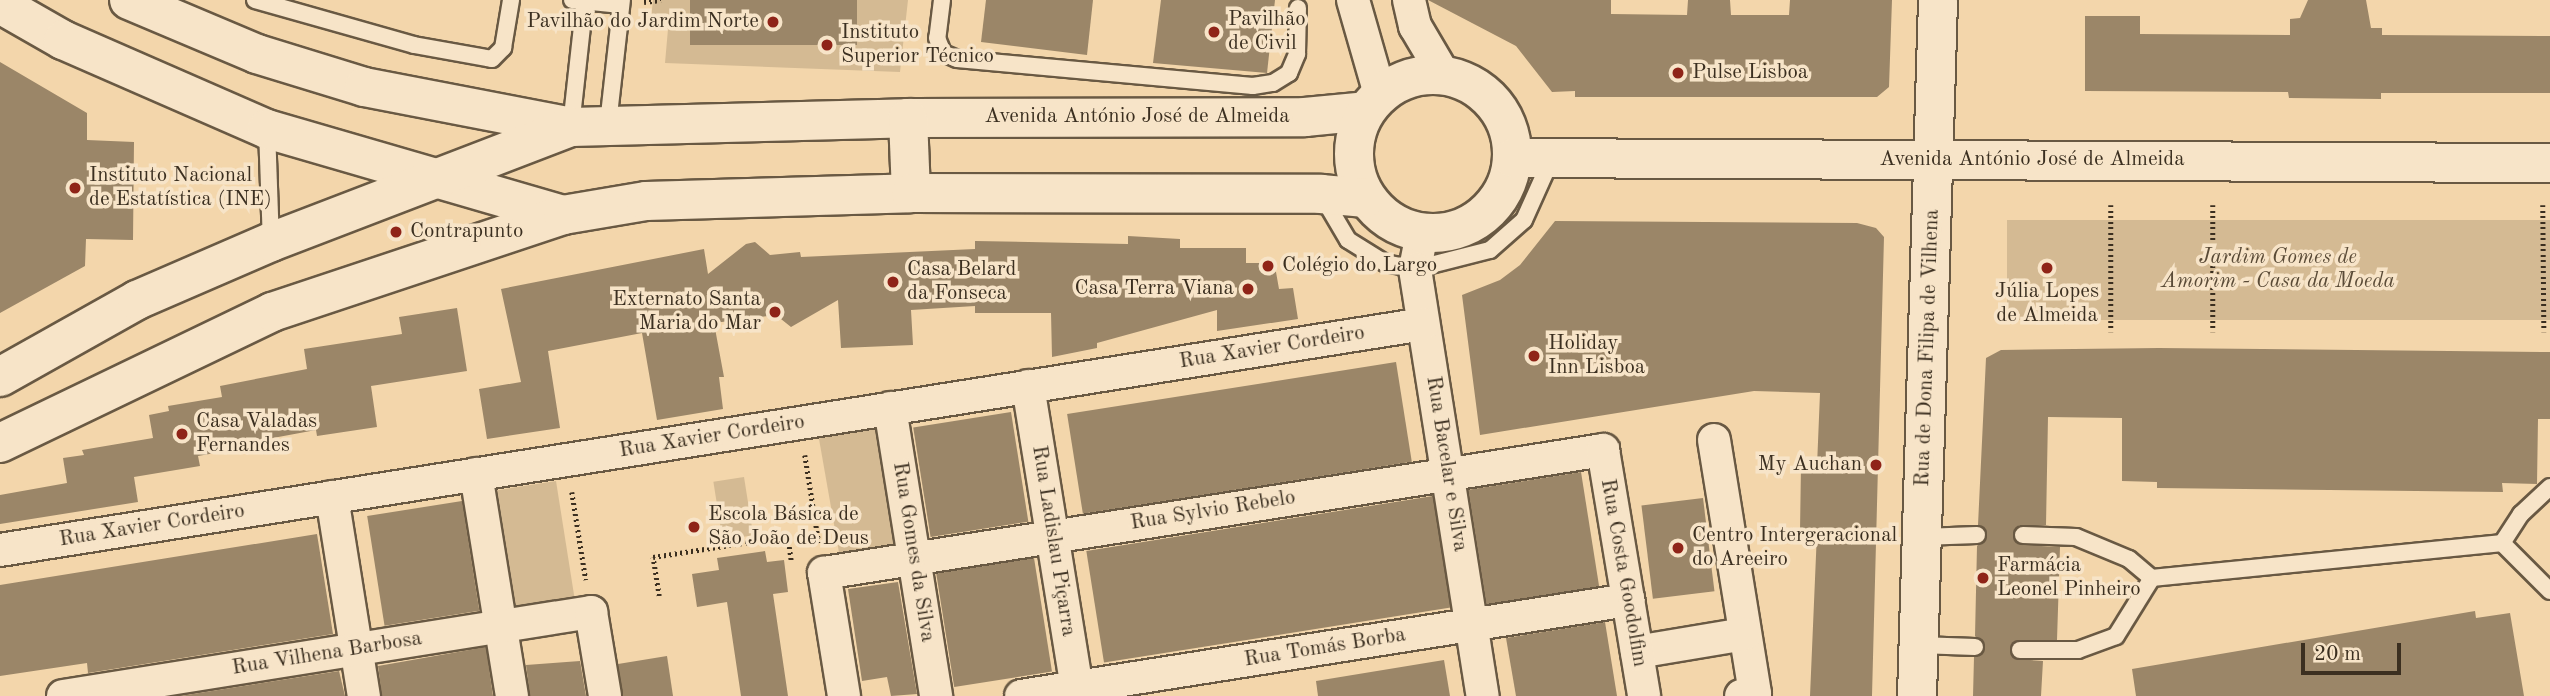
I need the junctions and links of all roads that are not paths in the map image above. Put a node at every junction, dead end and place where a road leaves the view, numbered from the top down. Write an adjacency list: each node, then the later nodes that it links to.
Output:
1 (129, 0): 16 (street)
2 (255, 0): 3 (lane)
3 (511, 0)
4 (942, 0): 11 (lane)
5 (1353, 0): 13 (street)
6 (1409, 0): 12 (street)
7 (1938, 0): 20 (street, Rua de Dona Filipa de Vilhena)
8 (580, 1): 9 (lane); 16 (lane)
9 (622, 3): 15 (lane)
10 (0, 4): 17 (street)
11 (1298, 8)
12 (1444, 75): 13 (street); 18 (street)
13 (1373, 103): 14 (street, Avenida António José de Almeida); 25 (street)
14 (908, 118): 15 (street, Avenida António José de Almeida); 23 (street)
15 (608, 124): 16 (street, Avenida António José de Almeida)
16 (571, 127): 22 (street)
17 (267, 130): 22 (street); 27 (lane)
18 (1514, 158): 19 (street, Avenida António José de Almeida); 28 (street)
19 (1552, 158): 20 (street, Avenida António José de Almeida); 28 (lane)
20 (1932, 160): 21 (street, Avenida António José de Almeida); 43 (street, Rua de Dona Filipa de Vilhena)
21 (2550, 163)
22 (435, 180): 26 (street); 27 (street)
23 (911, 193): 24 (street); 26 (street)
24 (1321, 194): 25 (street); 28 (lane)
25 (1366, 198): 28 (street)
26 (563, 215): 34 (street)
27 (271, 242): 30 (street)
28 (1418, 251): 29 (street, Rua Bacelar e Silva)
29 (1423, 324): 31 (street, Rua Xavier Cordeiro); 37 (street, Rua Bacelar e Silva)
30 (0, 377)
31 (1028, 386): 32 (street, Rua Xavier Cordeiro); 42 (street, Rua Ladislau Piçarra)
32 (890, 408): 36 (street, Rua Xavier Cordeiro); 46 (street, Rua Gomes da Silva)
33 (1714, 440): 52 (street)
34 (0, 443)
35 (1602, 450): 37 (street, Rua Sylvio Rebelo); 49 (street, Rua Costa Goodolfim)
36 (476, 474): 39 (street, Rua Xavier Cordeiro); 51 (street)
37 (1448, 474): 42 (street, Rua Sylvio Rebelo); 50 (street, Rua Bacelar e Silva)
38 (2550, 487): 44 (lane)
39 (332, 497): 45 (street, Rua Xavier Cordeiro); 55 (street)
40 (1977, 535): 43 (lane)
41 (2023, 535): 47 (lane)
42 (1052, 537): 46 (street, Rua Sylvio Rebelo); 58 (street, Rua Ladislau Piçarra)
43 (1922, 537): 53 (street, Rua de Dona Filipa de Vilhena)
44 (2502, 543): 47 (lane); 48 (lane)
45 (0, 550)
46 (915, 559): 63 (street, Rua Sylvio Rebelo); 64 (street, Rua Gomes da Silva)
47 (2152, 578): 56 (lane)
48 (2550, 591)
49 (1628, 600): 50 (street, Rua Tomás Borba); 57 (street, Rua Costa Goodolfim)
50 (1472, 624): 58 (street, Rua Tomás Borba); 66 (street, Rua Bacelar e Silva)
51 (500, 627): 55 (street, Rua Vilhena Barbosa); 61 (street); 62 (street, Rua Vilhena Barbosa)
52 (1745, 634): 57 (street); 68 (street)
53 (1919, 645): 54 (lane); 69 (street, Rua de Dona Filipa de Vilhena)
54 (1975, 647)
55 (357, 649): 59 (street, Rua Vilhena Barbosa); 60 (street)
56 (2020, 650)
57 (1637, 652): 67 (street, Rua Costa Goodolfim)
58 (1077, 692): 65 (street, Rua Tomás Borba)
59 (63, 696)
60 (364, 696)
61 (512, 696)
62 (604, 696)
63 (844, 696)
64 (936, 696)
65 (1021, 696)
66 (1483, 696)
67 (1644, 696)
68 (1741, 696)
69 (1917, 696)

